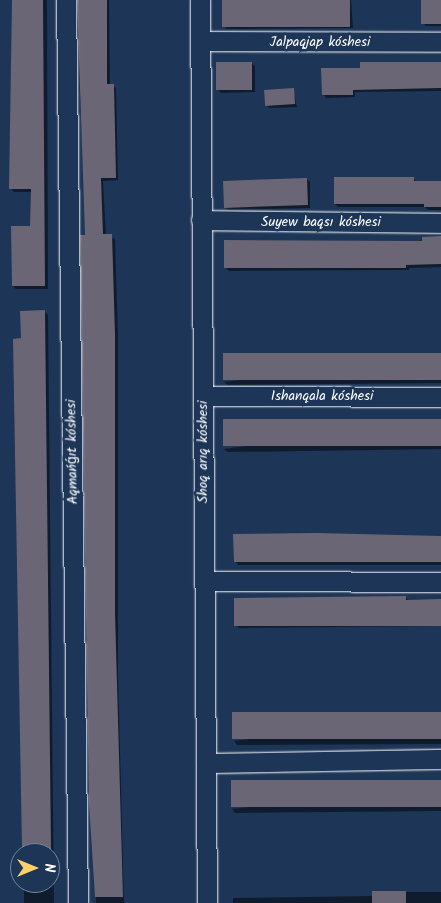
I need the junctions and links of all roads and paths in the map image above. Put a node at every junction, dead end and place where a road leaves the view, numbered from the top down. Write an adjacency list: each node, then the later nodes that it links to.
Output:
1 (66, 0): 13 (street, Aqmańǵıt kóshesi)
2 (200, 0): 3 (street, Shoq arıq kóshesi)
3 (200, 41): 4 (street, Jalpaqjap kóshesi); 5 (street, Shoq arıq kóshesi)
4 (441, 42)
5 (201, 220): 6 (street, Suyew baqsı kóshesi); 7 (street, Shoq arıq kóshesi)
6 (441, 222)
7 (203, 396): 8 (street, Ishanqala kóshesi); 9 (street, Shoq arıq kóshesi)
8 (441, 397)
9 (204, 581): 10 (street); 12 (street, Shoq arıq kóshesi)
10 (441, 582)
11 (441, 759): 12 (street)
12 (206, 763): 14 (street, Shoq arıq kóshesi)
13 (78, 903)
14 (207, 903)

